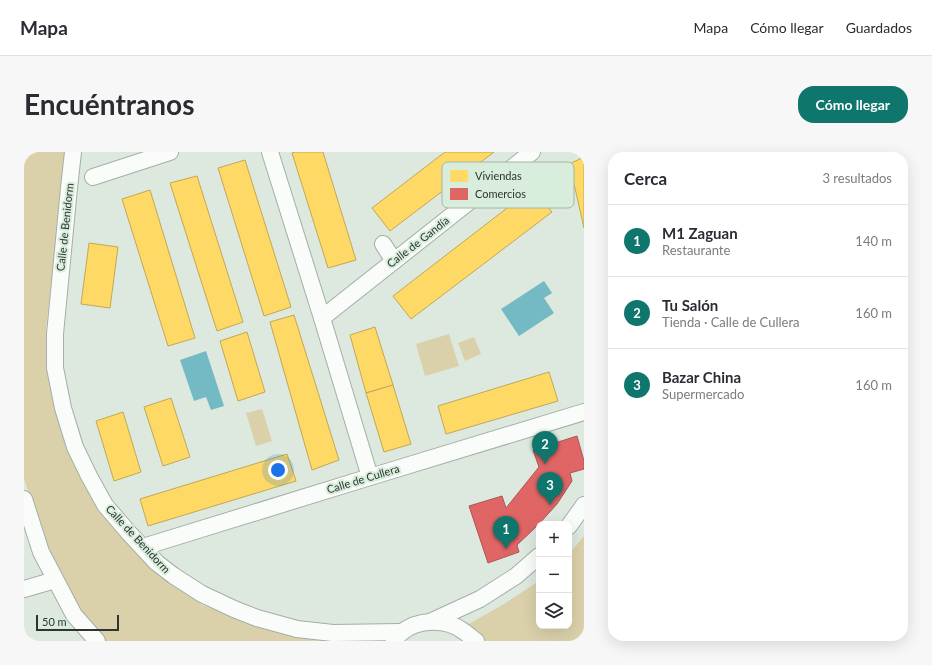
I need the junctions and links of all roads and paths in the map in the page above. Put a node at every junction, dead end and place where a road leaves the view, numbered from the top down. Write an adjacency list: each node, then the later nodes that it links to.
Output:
1 (73, 152): 16 (street, Calle de Benidorm)
2 (170, 152): 6 (street)
3 (270, 152): 10 (street)
4 (532, 152): 5 (street, Calle de Gandía)
5 (519, 162)
6 (93, 177)
7 (461, 208): 9 (street, Calle de Gandía)
8 (383, 244): 9 (street)
9 (394, 261): 10 (street, Calle de Gandía)
10 (322, 318): 12 (street)
11 (584, 412): 12 (street, Calle de Cullera)
12 (370, 477): 16 (street, Calle de Cullera)
13 (24, 499): 18 (street)
14 (584, 505): 15 (street)
15 (572, 522)
16 (143, 547): 21 (street, Calle de Benidorm)
17 (538, 557): 20 (street)
18 (56, 580): 19 (street); 22 (street)
19 (24, 589)
20 (430, 622): 21 (street); 23 (street)
21 (397, 637)
22 (97, 641)
23 (476, 641)

